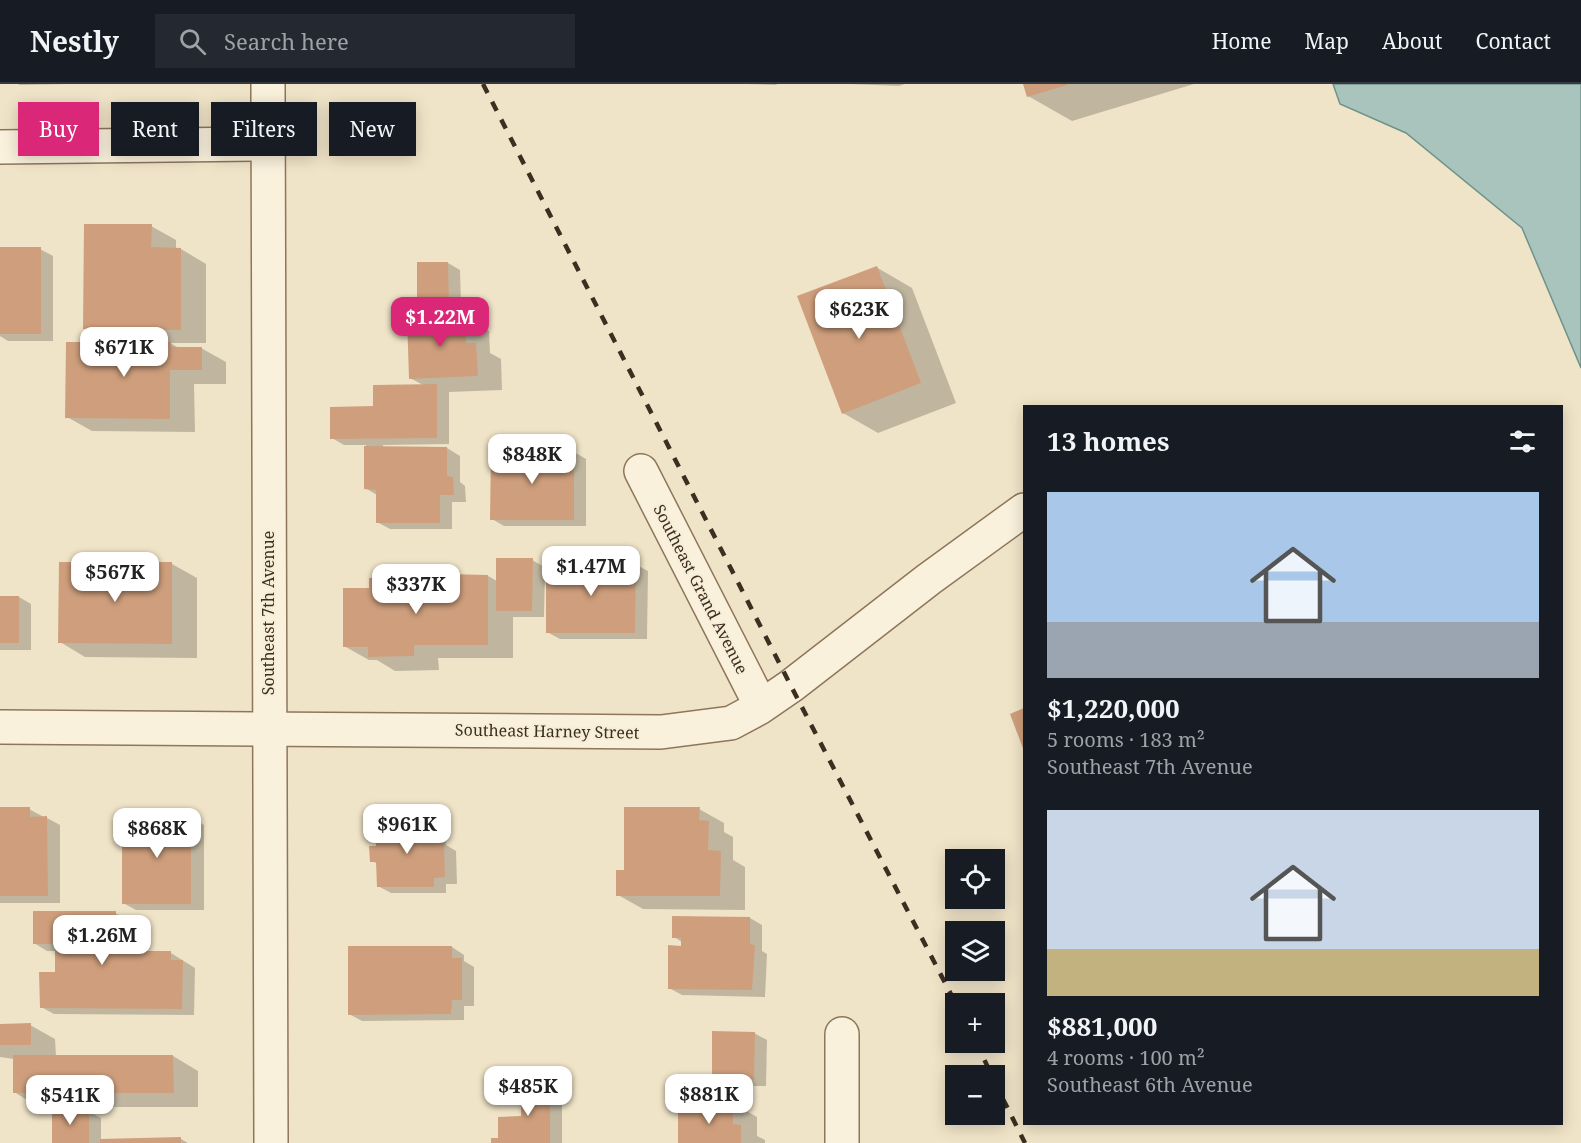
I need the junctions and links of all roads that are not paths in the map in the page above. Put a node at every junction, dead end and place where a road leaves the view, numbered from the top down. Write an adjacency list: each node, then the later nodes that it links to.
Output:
1 (268, 84): 2 (street, Southeast 7th Avenue)
2 (268, 102)
3 (211, 145): 4 (street)
4 (0, 147)
5 (267, 156): 10 (street, Southeast 7th Avenue)
6 (641, 471): 8 (street, Southeast Grand Avenue)
7 (1023, 511): 8 (street, Southeast Harney Street)
8 (761, 706): 10 (street, Southeast Harney Street)
9 (0, 727): 10 (street, Southeast Harney Street)
10 (269, 728): 12 (street, Southeast 7th Avenue)
11 (842, 1034): 13 (street)
12 (271, 1143)
13 (842, 1143)

